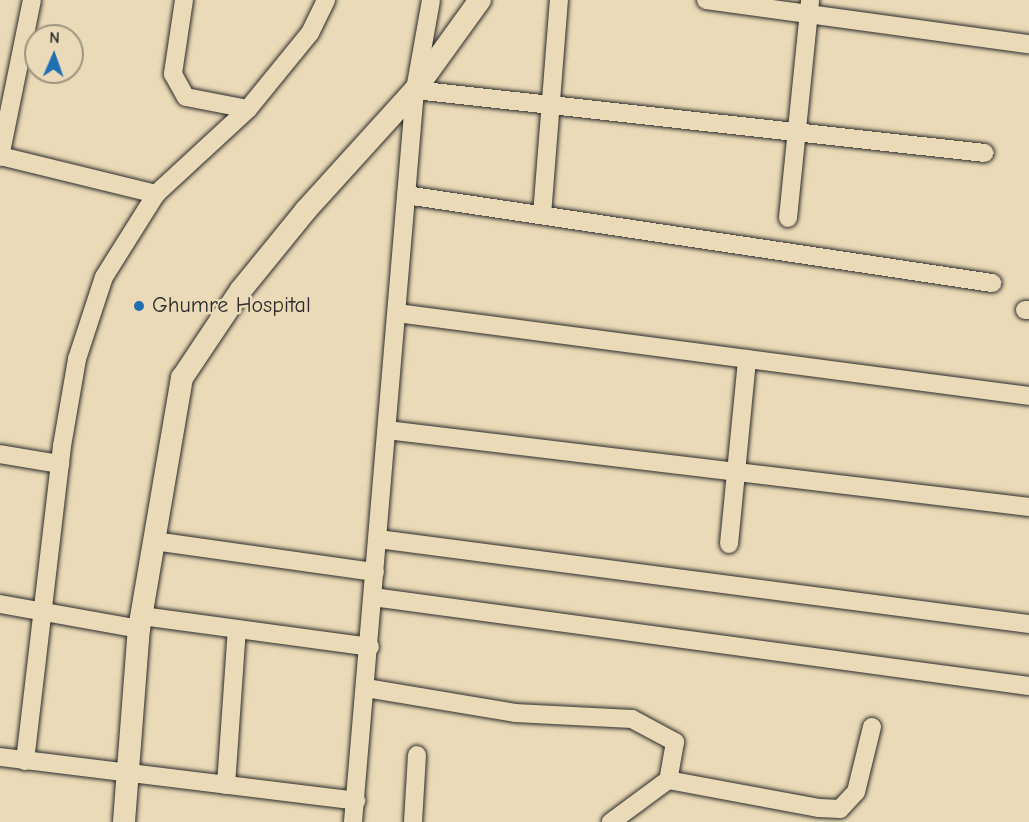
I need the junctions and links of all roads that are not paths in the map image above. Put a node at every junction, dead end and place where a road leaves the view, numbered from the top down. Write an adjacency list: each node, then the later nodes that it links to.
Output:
1 (32, 0): 15 (street)
2 (184, 0): 12 (street)
3 (327, 0): 12 (street)
4 (431, 0): 10 (street)
5 (480, 0): 10 (street)
6 (560, 0): 11 (street)
7 (706, 0): 8 (street)
8 (810, 7): 9 (street); 13 (street)
9 (1029, 44)
10 (415, 90): 11 (street); 17 (street); 30 (street)
11 (551, 105): 13 (street); 18 (street)
12 (248, 110): 16 (street)
13 (797, 132): 14 (street); 19 (street)
14 (985, 153)
15 (0, 156): 16 (street)
16 (156, 194): 26 (street)
17 (406, 195): 18 (street); 21 (street)
18 (542, 216): 20 (street)
19 (788, 218)
20 (992, 283)
21 (397, 314): 22 (street); 24 (street)
22 (747, 359): 23 (street); 27 (street)
23 (1029, 396)
24 (387, 429): 27 (street); 29 (street)
25 (0, 454): 26 (street)
26 (60, 464): 35 (street)
27 (736, 472): 28 (street); 31 (street)
28 (1029, 507)
29 (378, 539): 32 (street); 37 (street)
30 (154, 541): 32 (street); 36 (street)
31 (729, 544)
32 (375, 572): 33 (street)
33 (373, 597): 39 (street); 40 (street)
34 (0, 604): 35 (street)
35 (43, 613): 36 (street); 45 (street)
36 (140, 623): 38 (street); 46 (street)
37 (1029, 624)
38 (237, 629): 39 (street); 48 (street)
39 (370, 647): 41 (street)
40 (1029, 686)
41 (366, 688): 47 (street); 49 (street)
42 (872, 727): 47 (street)
43 (417, 755): 52 (street)
44 (0, 757): 45 (street)
45 (25, 761): 46 (street)
46 (128, 774): 48 (street); 50 (street)
47 (668, 780): 53 (street)
48 (226, 785): 49 (street)
49 (356, 801): 51 (street)
50 (124, 822)
51 (353, 822)
52 (413, 822)
53 (611, 822)

